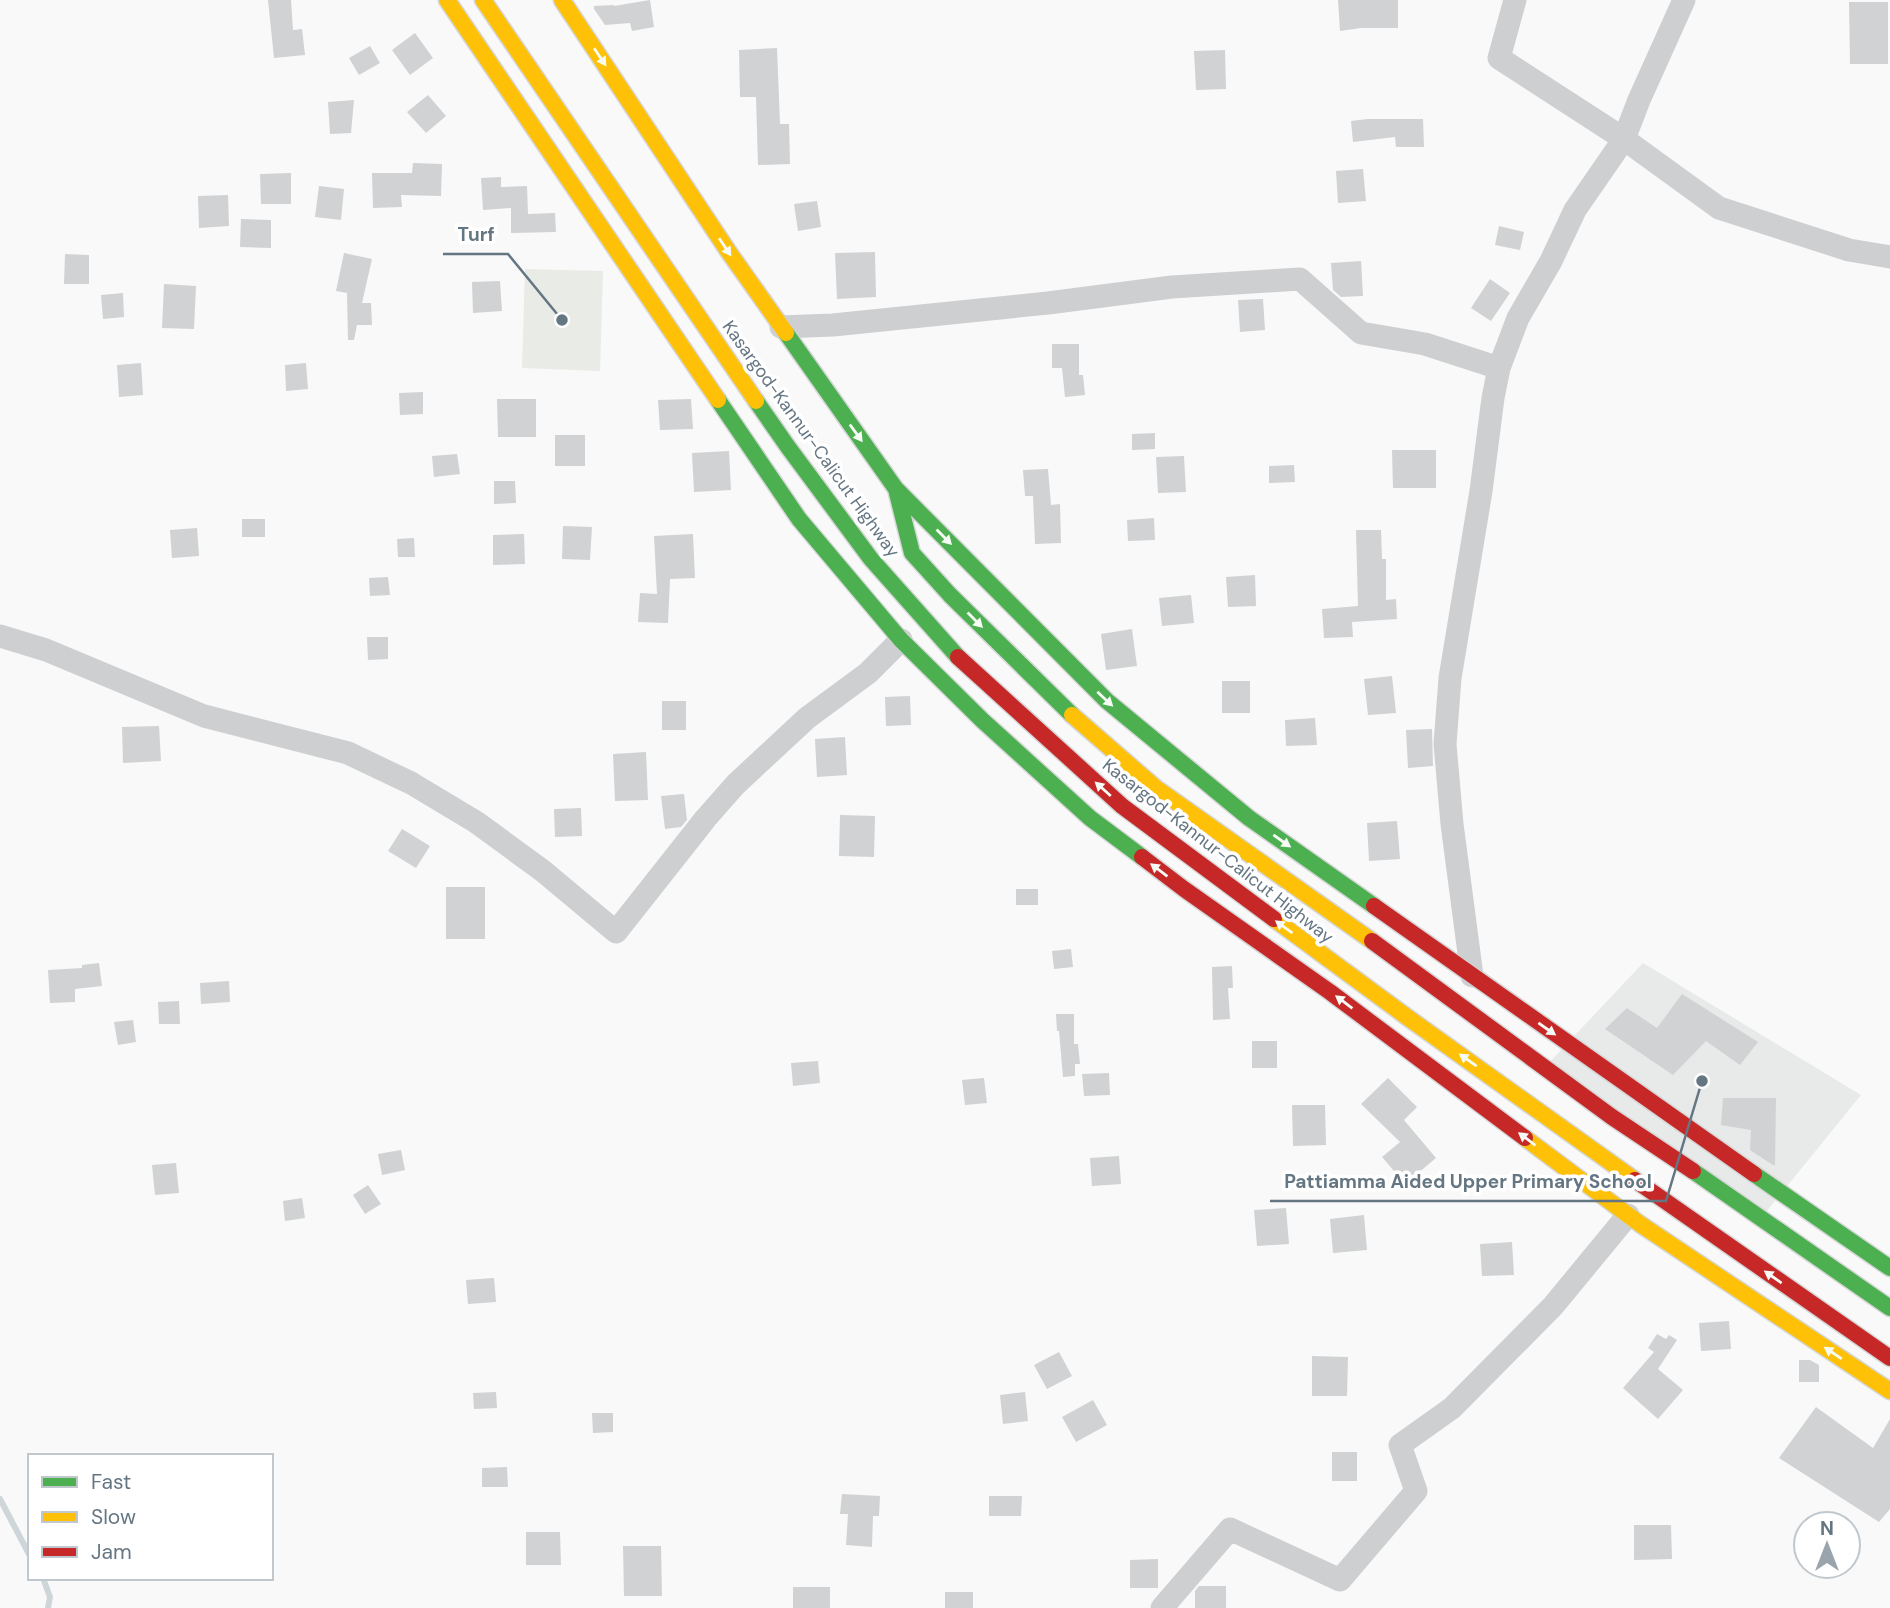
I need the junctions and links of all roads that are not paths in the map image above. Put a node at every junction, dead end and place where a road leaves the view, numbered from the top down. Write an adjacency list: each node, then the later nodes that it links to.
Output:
1 (447, 0): 12 (main road)
2 (483, 0): 17 (main road, Kasargod-Kannur-Calicut Highway, one-way to 2)
3 (562, 0): 8 (main road, Kasargod-Kannur-Calicut Highway, one-way to 8)
4 (1515, 0): 6 (street)
5 (1684, 0): 6 (street)
6 (1624, 139): 7 (street); 9 (street)
7 (1890, 257)
8 (781, 327): 9 (street); 10 (main road, Kasargod-Kannur-Calicut Highway, one-way to 10)
9 (1499, 368): 13 (street)
10 (896, 489): 13 (main road, one-way to 13); 16 (main road, Kasargod-Kannur-Calicut Highway, one-way to 16)
11 (0, 636): 12 (street)
12 (901, 640): 14 (main road, one-way to 12)
13 (1472, 976): 15 (main road, one-way to 15)
14 (1628, 1215): 18 (main road, one-way to 14); 19 (street)
15 (1890, 1268)
16 (1890, 1308)
17 (1890, 1358)
18 (1890, 1391)
19 (1162, 1608)

